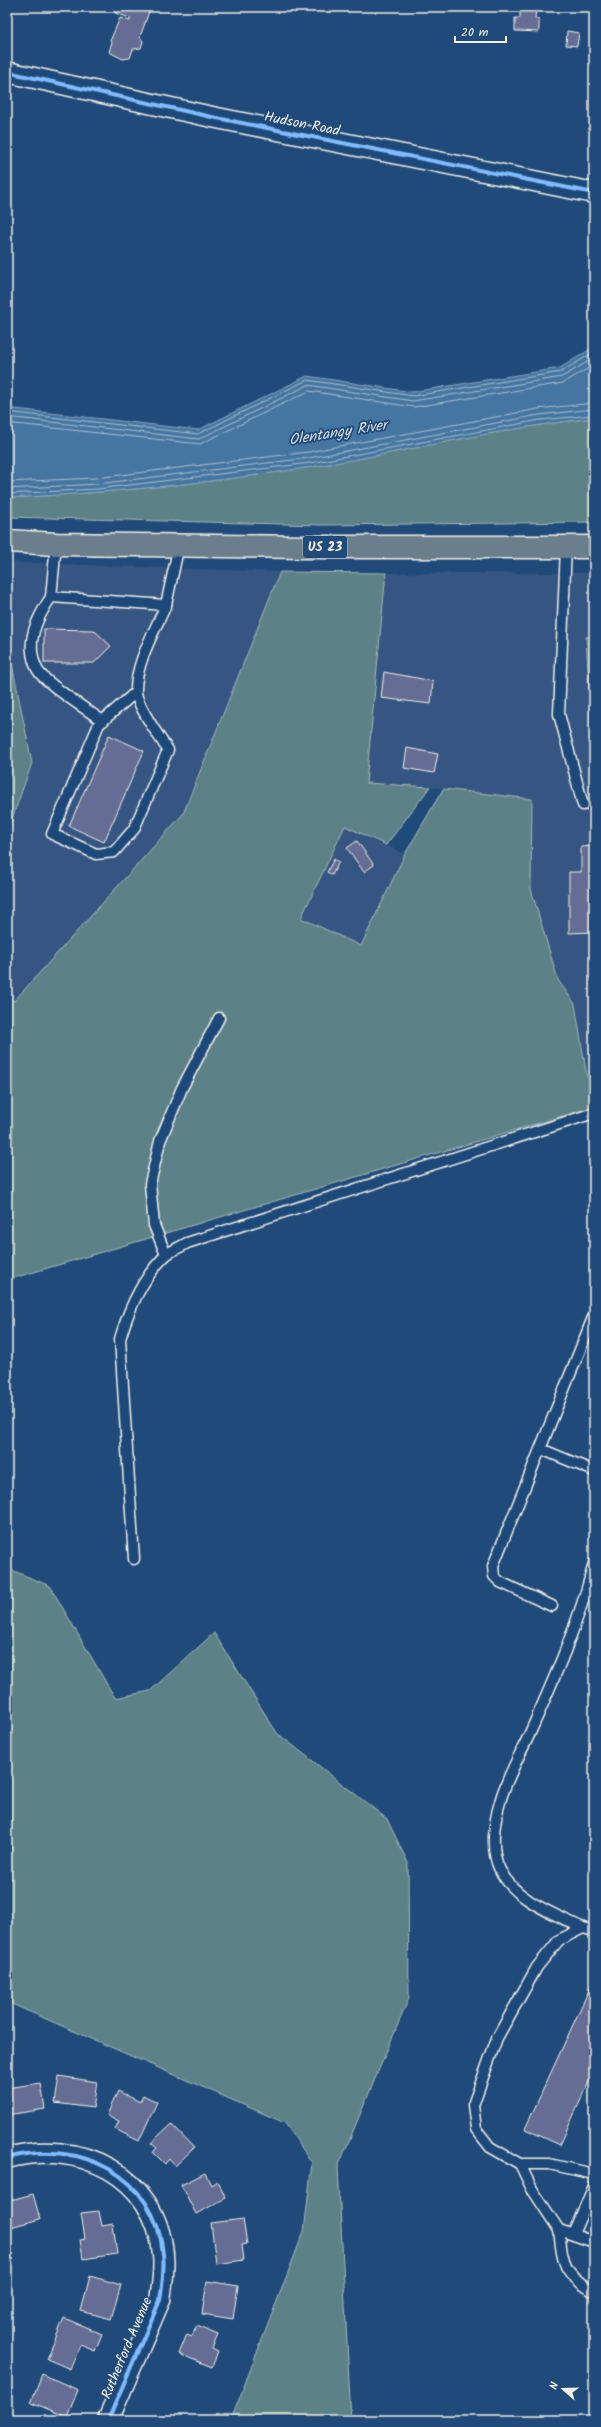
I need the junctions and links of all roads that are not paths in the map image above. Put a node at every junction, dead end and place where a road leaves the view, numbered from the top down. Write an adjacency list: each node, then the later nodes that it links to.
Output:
1 (7, 72): 2 (street, Hudson Road)
2 (594, 193)
3 (7, 541): 4 (highway, US 23)
4 (56, 544): 5 (highway, US 23); 8 (lane)
5 (179, 545): 6 (highway, US 23); 9 (lane)
6 (566, 547): 7 (highway, US 23); 12 (lane)
7 (594, 547)
8 (51, 597): 9 (lane); 11 (lane)
9 (166, 605): 10 (lane)
10 (136, 692): 11 (lane); 11 (lane)
11 (103, 721)
12 (583, 805)
13 (220, 1018): 15 (lane)
14 (594, 1113): 15 (lane)
15 (166, 1255): 19 (lane)
16 (594, 1315): 17 (lane)
17 (541, 1449): 18 (lane); 21 (lane)
18 (594, 1471)
19 (134, 1559)
20 (594, 1563): 22 (lane)
21 (552, 1606)
22 (583, 1928): 23 (lane); 25 (lane)
23 (594, 1931)
24 (7, 2158): 32 (street, Rutherford Avenue)
25 (520, 2164): 26 (lane); 28 (lane)
26 (594, 2174)
27 (594, 2186): 29 (lane)
28 (559, 2230): 29 (lane); 31 (lane)
29 (573, 2234): 30 (lane)
30 (594, 2242)
31 (594, 2292)
32 (108, 2420)

